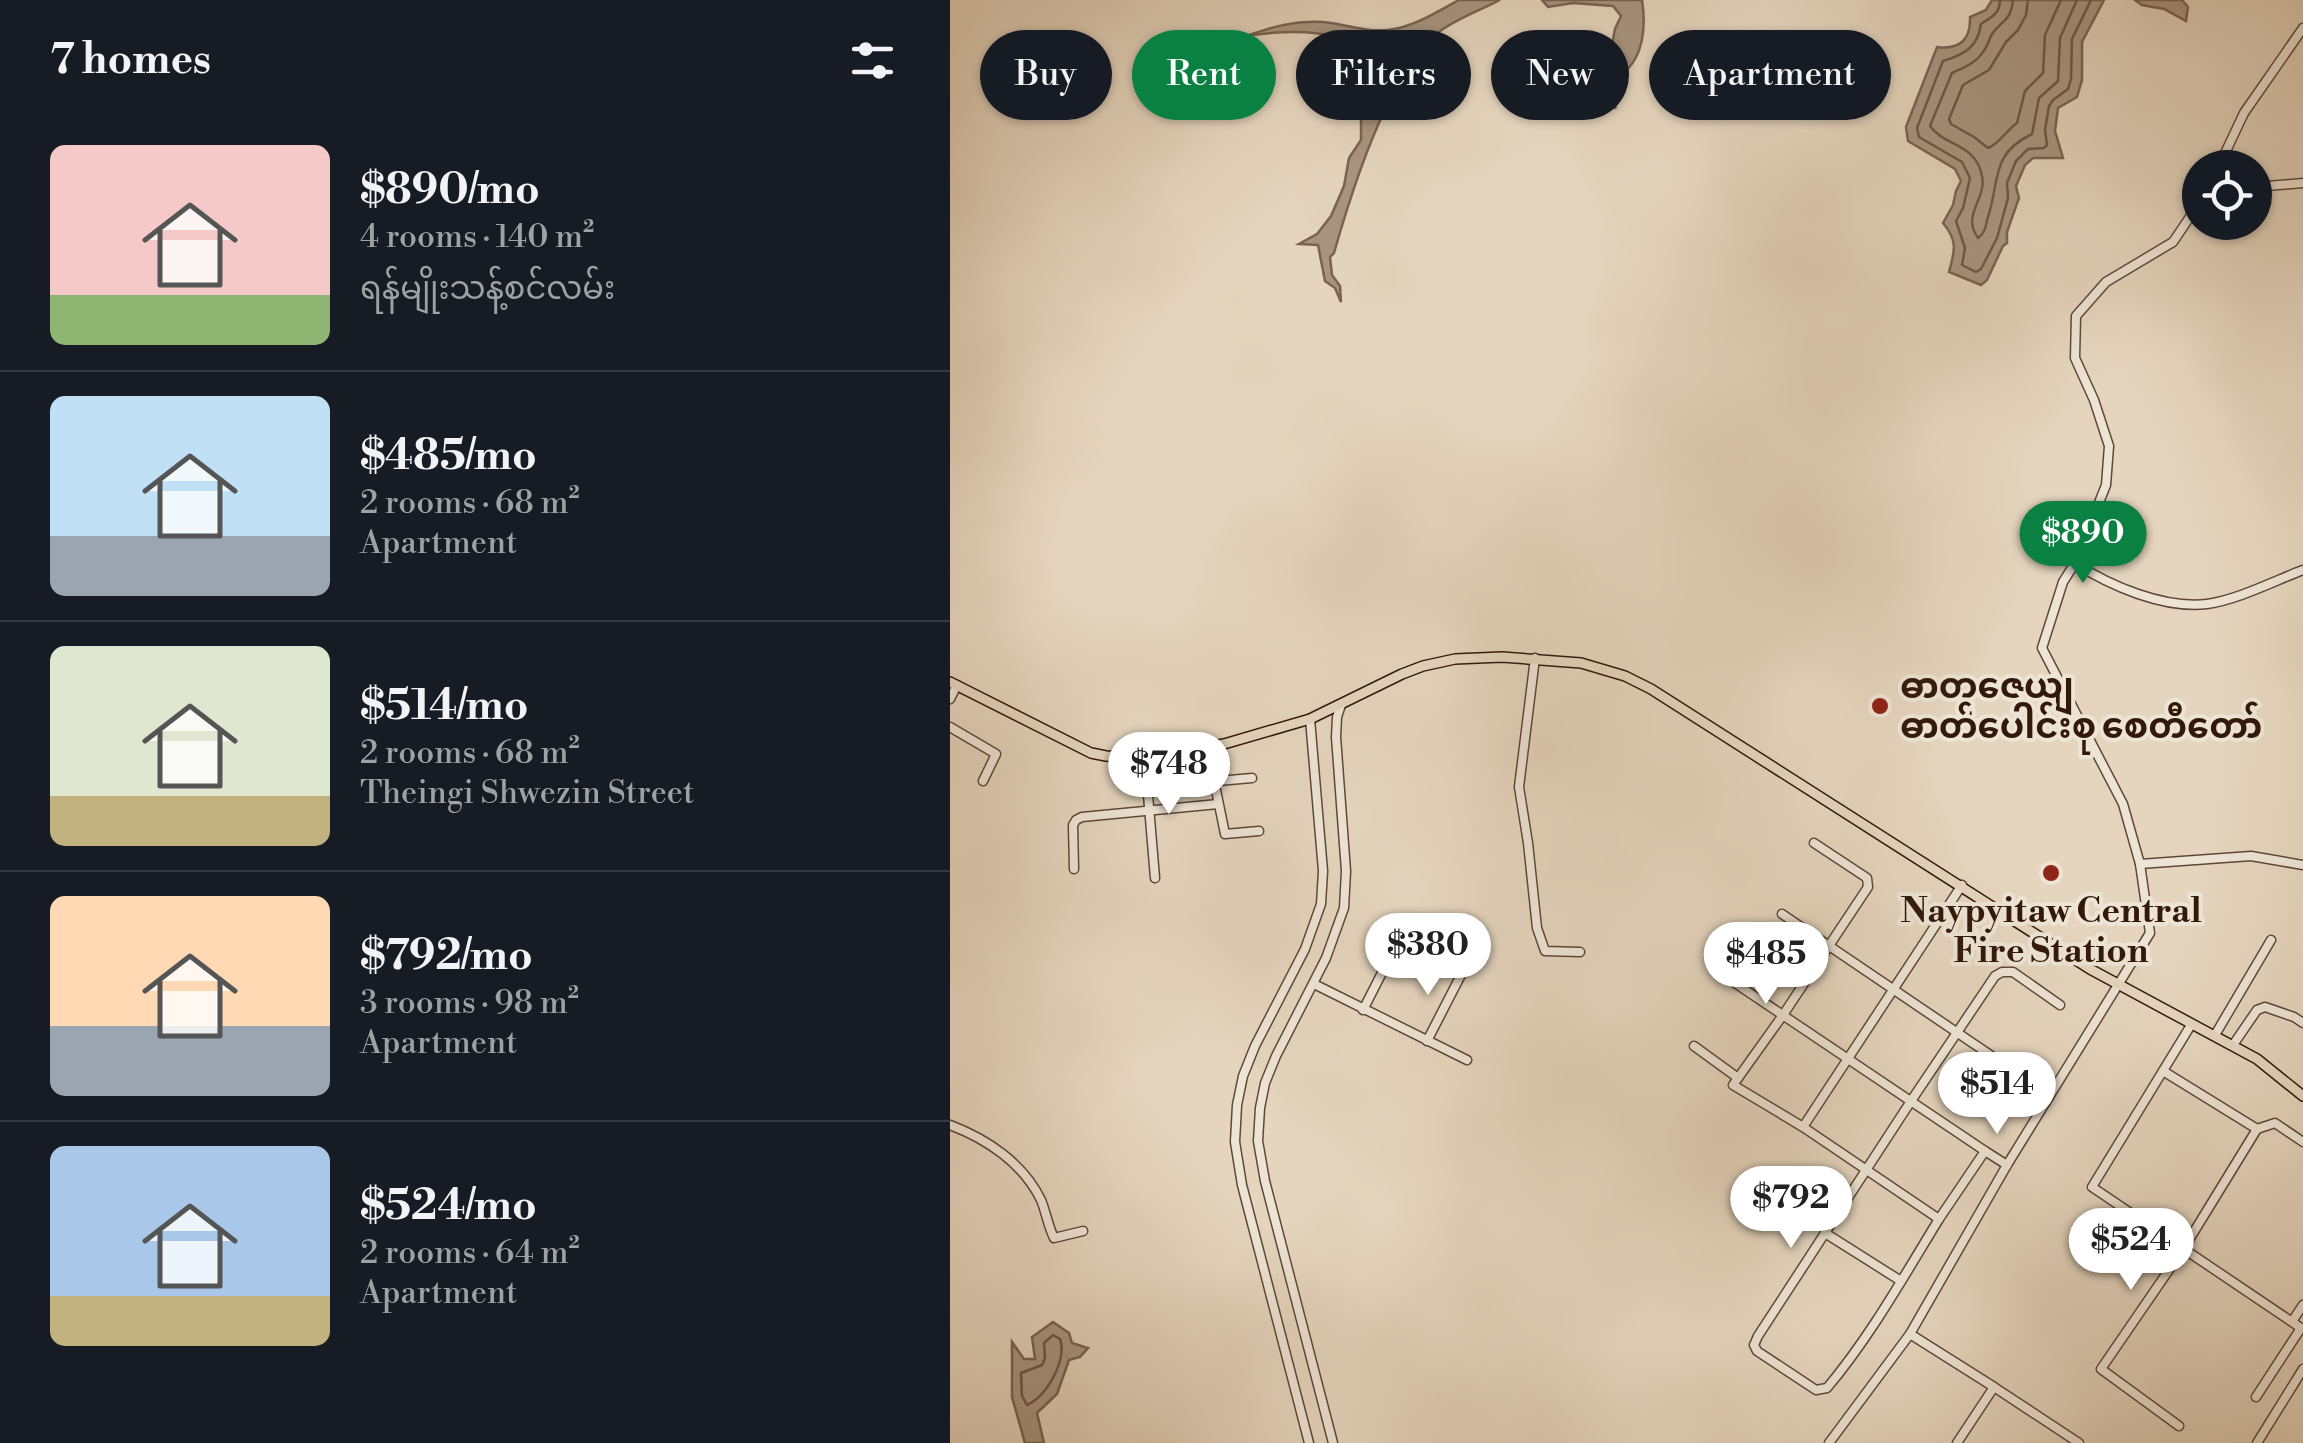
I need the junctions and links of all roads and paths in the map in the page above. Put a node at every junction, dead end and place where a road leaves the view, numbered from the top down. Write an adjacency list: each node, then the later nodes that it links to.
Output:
1 (2303, 28): 2 (street)
2 (2227, 150)
3 (2303, 183): 4 (street)
4 (2272, 186)
5 (2182, 228): 6 (street)
6 (2075, 563): 7 (street); 21 (street)
7 (2303, 570)
8 (1535, 658): 11 (main road); 25 (main road); 29 (street)
9 (952, 683): 10 (street); 14 (main road)
10 (950, 699)
11 (1341, 704): 12 (main road); 32 (street)
12 (1310, 720): 14 (main road); 31 (street)
13 (950, 726): 16 (street)
14 (1145, 759): 18 (street)
15 (1252, 778): 17 (street)
16 (983, 781)
17 (1218, 804): 18 (street); 19 (street)
18 (1150, 811): 23 (street); 24 (street)
19 (1259, 832)
20 (1814, 844): 28 (street)
21 (2140, 864): 22 (street); 36 (street)
22 (2303, 865)
23 (1074, 869)
24 (1156, 878)
25 (1962, 886): 36 (main road); 37 (street)
26 (1782, 914): 28 (street)
27 (2272, 940): 44 (street)
28 (1830, 945): 37 (street); 40 (street)
29 (1580, 952)
30 (1389, 959): 39 (street)
31 (1298, 962): 32 (street); 75 (street)
32 (1320, 972): 35 (street)
33 (1462, 973): 45 (street)
34 (1735, 983): 40 (street)
35 (1314, 984): 39 (street); 76 (street)
36 (2118, 984): 42 (main road); 60 (street)
37 (1895, 989): 43 (street); 48 (street)
38 (2060, 1006): 43 (street)
39 (1363, 1010): 45 (street)
40 (1784, 1015): 48 (street); 52 (street)
41 (2303, 1023): 46 (street)
42 (2191, 1025): 44 (main road); 51 (street)
43 (1957, 1032): 50 (street); 54 (street)
44 (2216, 1036): 46 (main road)
45 (1426, 1041): 49 (street)
46 (2233, 1045): 53 (main road)
47 (1694, 1046): 52 (street)
48 (1848, 1058): 54 (street); 56 (street)
49 (1466, 1060)
50 (2008, 1066)
51 (2163, 1071): 57 (street); 65 (street)
52 (1738, 1078): 56 (street)
53 (2303, 1096)
54 (1911, 1101): 59 (street); 61 (street)
55 (950, 1125): 63 (street)
56 (1802, 1127): 61 (street)
57 (2257, 1129): 58 (street); 65 (street)
58 (2303, 1142)
59 (1985, 1150): 60 (street); 62 (street)
60 (2007, 1164): 69 (street)
61 (1865, 1170): 62 (street); 64 (street)
62 (1938, 1219): 66 (street)
63 (1083, 1231)
64 (1825, 1233): 66 (street); 66 (street)
65 (2184, 1248): 68 (street); 73 (street)
66 (1901, 1281)
67 (2303, 1305): 68 (street)
68 (2293, 1320): 72 (street)
69 (1910, 1334): 71 (street); 77 (street)
70 (2303, 1369): 81 (street)
71 (1994, 1388): 74 (street); 78 (street)
72 (2256, 1397)
73 (2179, 1426)
74 (2062, 1432): 79 (street); 80 (street)
75 (1309, 1443)
76 (1334, 1443)
77 (1829, 1443)
78 (1956, 1443)
79 (2055, 1443)
80 (2079, 1443)
81 (2257, 1443)

